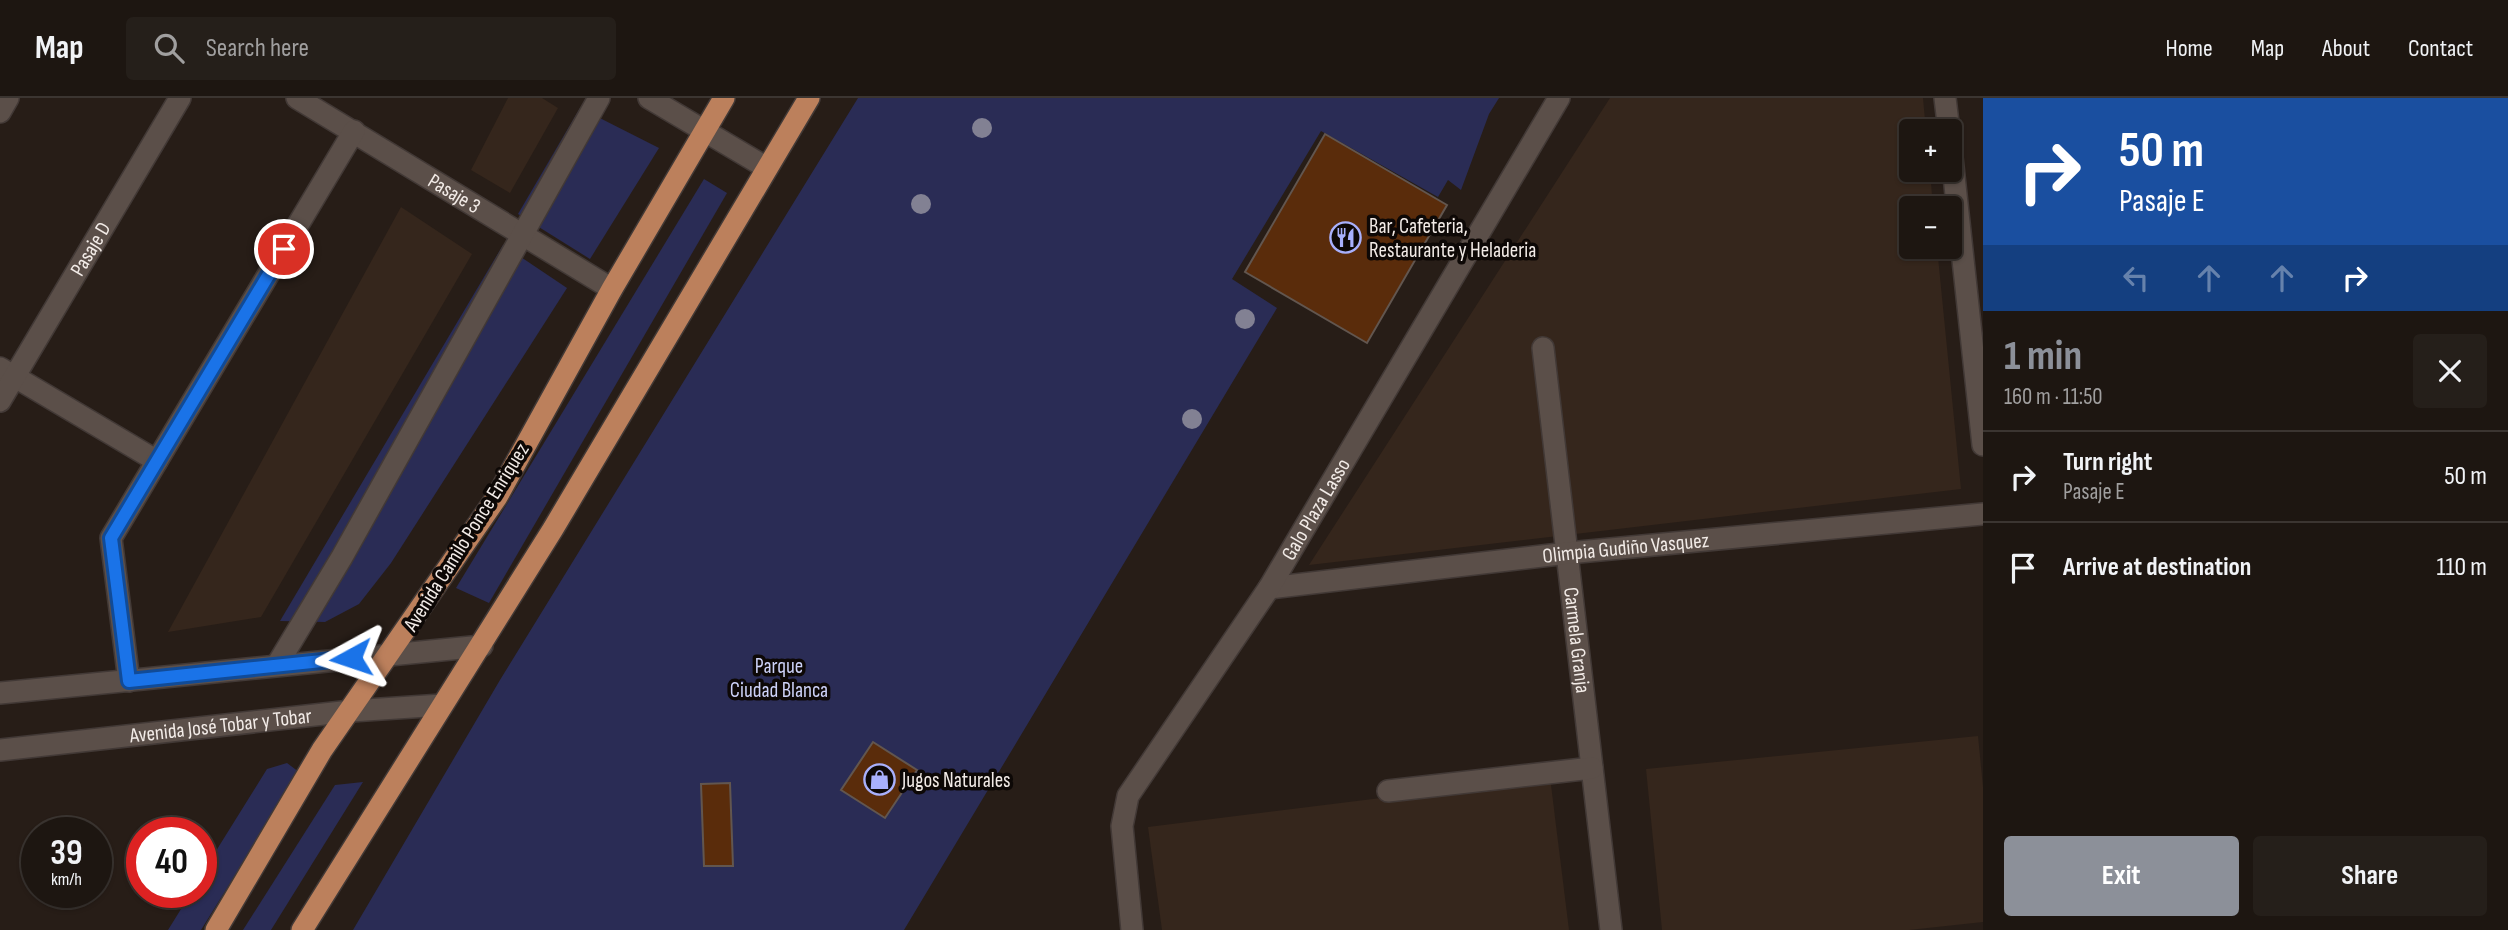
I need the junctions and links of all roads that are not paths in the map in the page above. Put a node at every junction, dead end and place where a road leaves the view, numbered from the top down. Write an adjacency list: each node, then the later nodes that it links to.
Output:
1 (8, 98): 10 (street)
2 (180, 98): 19 (street, Pasaje D)
3 (297, 98): 13 (street, Pasaje 3)
4 (599, 98): 16 (street)
5 (649, 98): 12 (street)
6 (724, 98): 12 (main road, Avenida Camilo Ponce Enriquez)
7 (809, 98): 14 (main road)
8 (1559, 98): 25 (street, Galo Plaza Lasso)
9 (1945, 98): 11 (street)
10 (0, 112)
11 (1948, 119)
12 (703, 130): 14 (street); 17 (main road, Avenida Camilo Ponce Enriquez)
13 (354, 131): 16 (street, Pasaje 3); 22 (street)
14 (767, 169): 26 (main road)
15 (1955, 182): 21 (street)
16 (522, 233): 17 (street, Pasaje 3); 28 (street)
17 (612, 289): 27 (main road, Avenida Camilo Ponce Enriquez)
18 (1543, 348): 24 (street, Carmela Granja)
19 (7, 372): 20 (street, Pasaje D); 22 (street)
20 (0, 401)
21 (1983, 445)
22 (157, 461): 29 (street)
23 (1983, 514): 24 (street, Olimpia Gudiño Vasquez)
24 (1568, 553): 25 (street, Olimpia Gudiño Vasquez); 34 (street, Carmela Granja)
25 (1269, 588): 38 (street, Galo Plaza Lasso)
26 (482, 646): 27 (street); 31 (main road)
27 (391, 654): 28 (street); 32 (main road, Avenida Camilo Ponce Enriquez)
28 (277, 665): 29 (street)
29 (129, 681): 30 (street)
30 (0, 693)
31 (442, 705): 32 (street, Avenida José Tobar y Tobar); 37 (main road)
32 (351, 710): 33 (street, Avenida José Tobar y Tobar); 36 (main road, Avenida Camilo Ponce Enriquez)
33 (0, 750)
34 (1592, 768): 35 (street); 39 (street, Carmela Granja)
35 (1388, 791)
36 (216, 930)
37 (302, 930)
38 (1132, 930)
39 (1611, 930)

